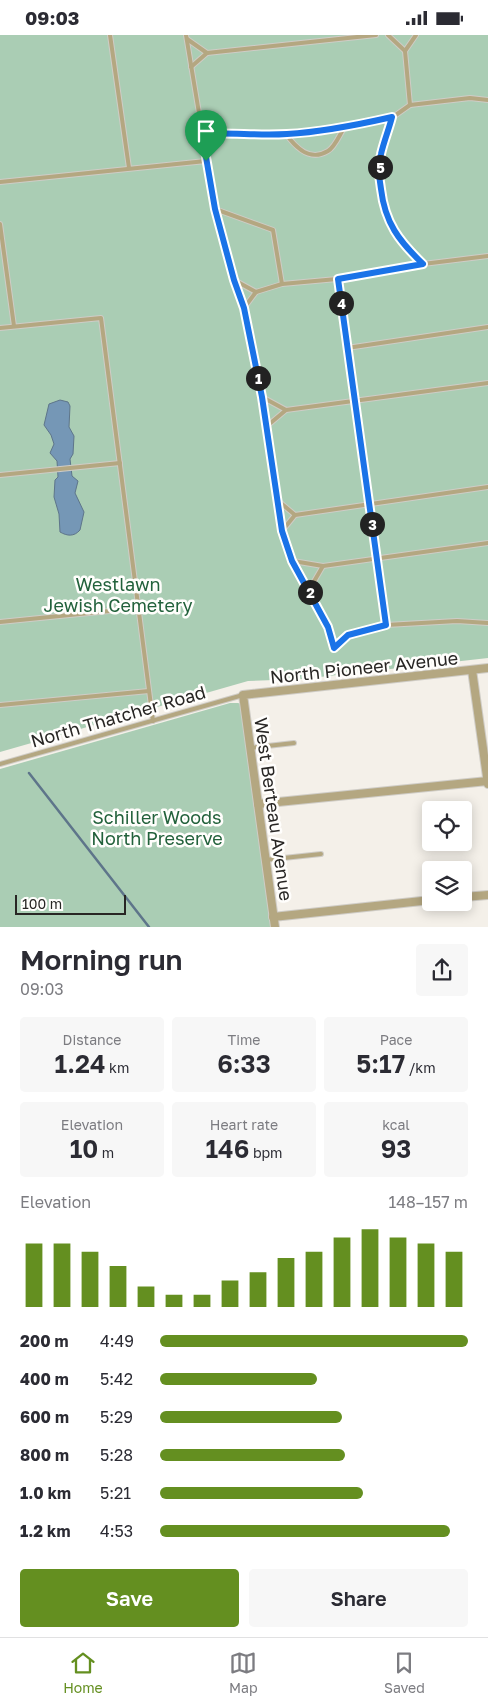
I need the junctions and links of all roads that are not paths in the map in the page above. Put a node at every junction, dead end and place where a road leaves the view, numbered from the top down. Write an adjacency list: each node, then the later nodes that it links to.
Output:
1 (110, 35): 16 (lane)
2 (376, 35): 7 (lane)
3 (388, 35): 6 (lane)
4 (416, 35): 6 (lane)
5 (186, 37): 7 (lane); 8 (lane)
6 (405, 51): 10 (lane)
7 (207, 53): 8 (lane)
8 (191, 67): 13 (lane)
9 (488, 100): 10 (lane)
10 (410, 105): 11 (lane)
11 (392, 117): 12 (lane); 21 (lane)
12 (344, 128): 14 (lane); 14 (lane)
13 (202, 134): 14 (lane); 15 (lane)
14 (286, 134)
15 (206, 161): 16 (lane); 18 (lane)
16 (129, 168): 17 (lane)
17 (0, 182)
18 (215, 209): 23 (lane); 24 (lane)
19 (0, 224): 27 (lane)
20 (488, 256): 21 (lane)
21 (423, 264): 22 (lane)
22 (338, 279): 24 (lane); 30 (lane)
23 (234, 280): 25 (lane); 26 (lane)
24 (282, 284): 25 (lane)
25 (256, 292): 26 (lane)
26 (244, 308): 32 (lane)
27 (14, 326): 28 (lane); 36 (lane)
28 (0, 327)
29 (488, 327): 30 (lane)
30 (347, 348): 33 (lane)
31 (488, 383): 33 (lane)
32 (262, 397): 34 (lane); 35 (lane)
33 (355, 401): 34 (lane); 40 (lane)
34 (286, 410): 35 (lane)
35 (267, 426): 39 (lane)
36 (120, 463): 37 (lane); 48 (lane)
37 (0, 475)
38 (488, 487): 40 (lane)
39 (276, 499): 41 (lane); 42 (lane)
40 (369, 505): 41 (lane); 44 (lane)
41 (295, 515): 42 (lane)
42 (282, 531): 45 (lane)
43 (488, 543): 44 (lane)
44 (377, 559): 46 (lane); 51 (lane)
45 (292, 561): 46 (lane); 47 (lane)
46 (323, 566): 47 (lane)
47 (309, 590): 51 (lane)
48 (139, 608): 49 (lane); 54 (lane)
49 (0, 622)
50 (488, 623): 51 (lane)
51 (386, 625)
52 (488, 668): 53 (street, North Pioneer Avenue)
53 (472, 670): 55 (street, North Pioneer Avenue); 61 (street)
54 (149, 691): 56 (lane); 57 (lane)
55 (243, 695): 57 (lane, North Thatcher Road); 59 (street, West Berteau Avenue)
56 (0, 705)
57 (153, 721): 60 (lane, North Thatcher Road)
58 (294, 743): 59 (lane)
59 (250, 747): 63 (street, West Berteau Avenue)
60 (0, 765)
61 (488, 781): 62 (street); 63 (street)
62 (488, 785)
63 (258, 804): 65 (street, West Berteau Avenue)
64 (321, 854): 65 (lane)
65 (266, 860): 69 (street, West Berteau Avenue)
66 (488, 895): 67 (street)
67 (472, 896)
68 (422, 902): 69 (street)
69 (273, 917): 70 (street, West Berteau Avenue)
70 (275, 927)

